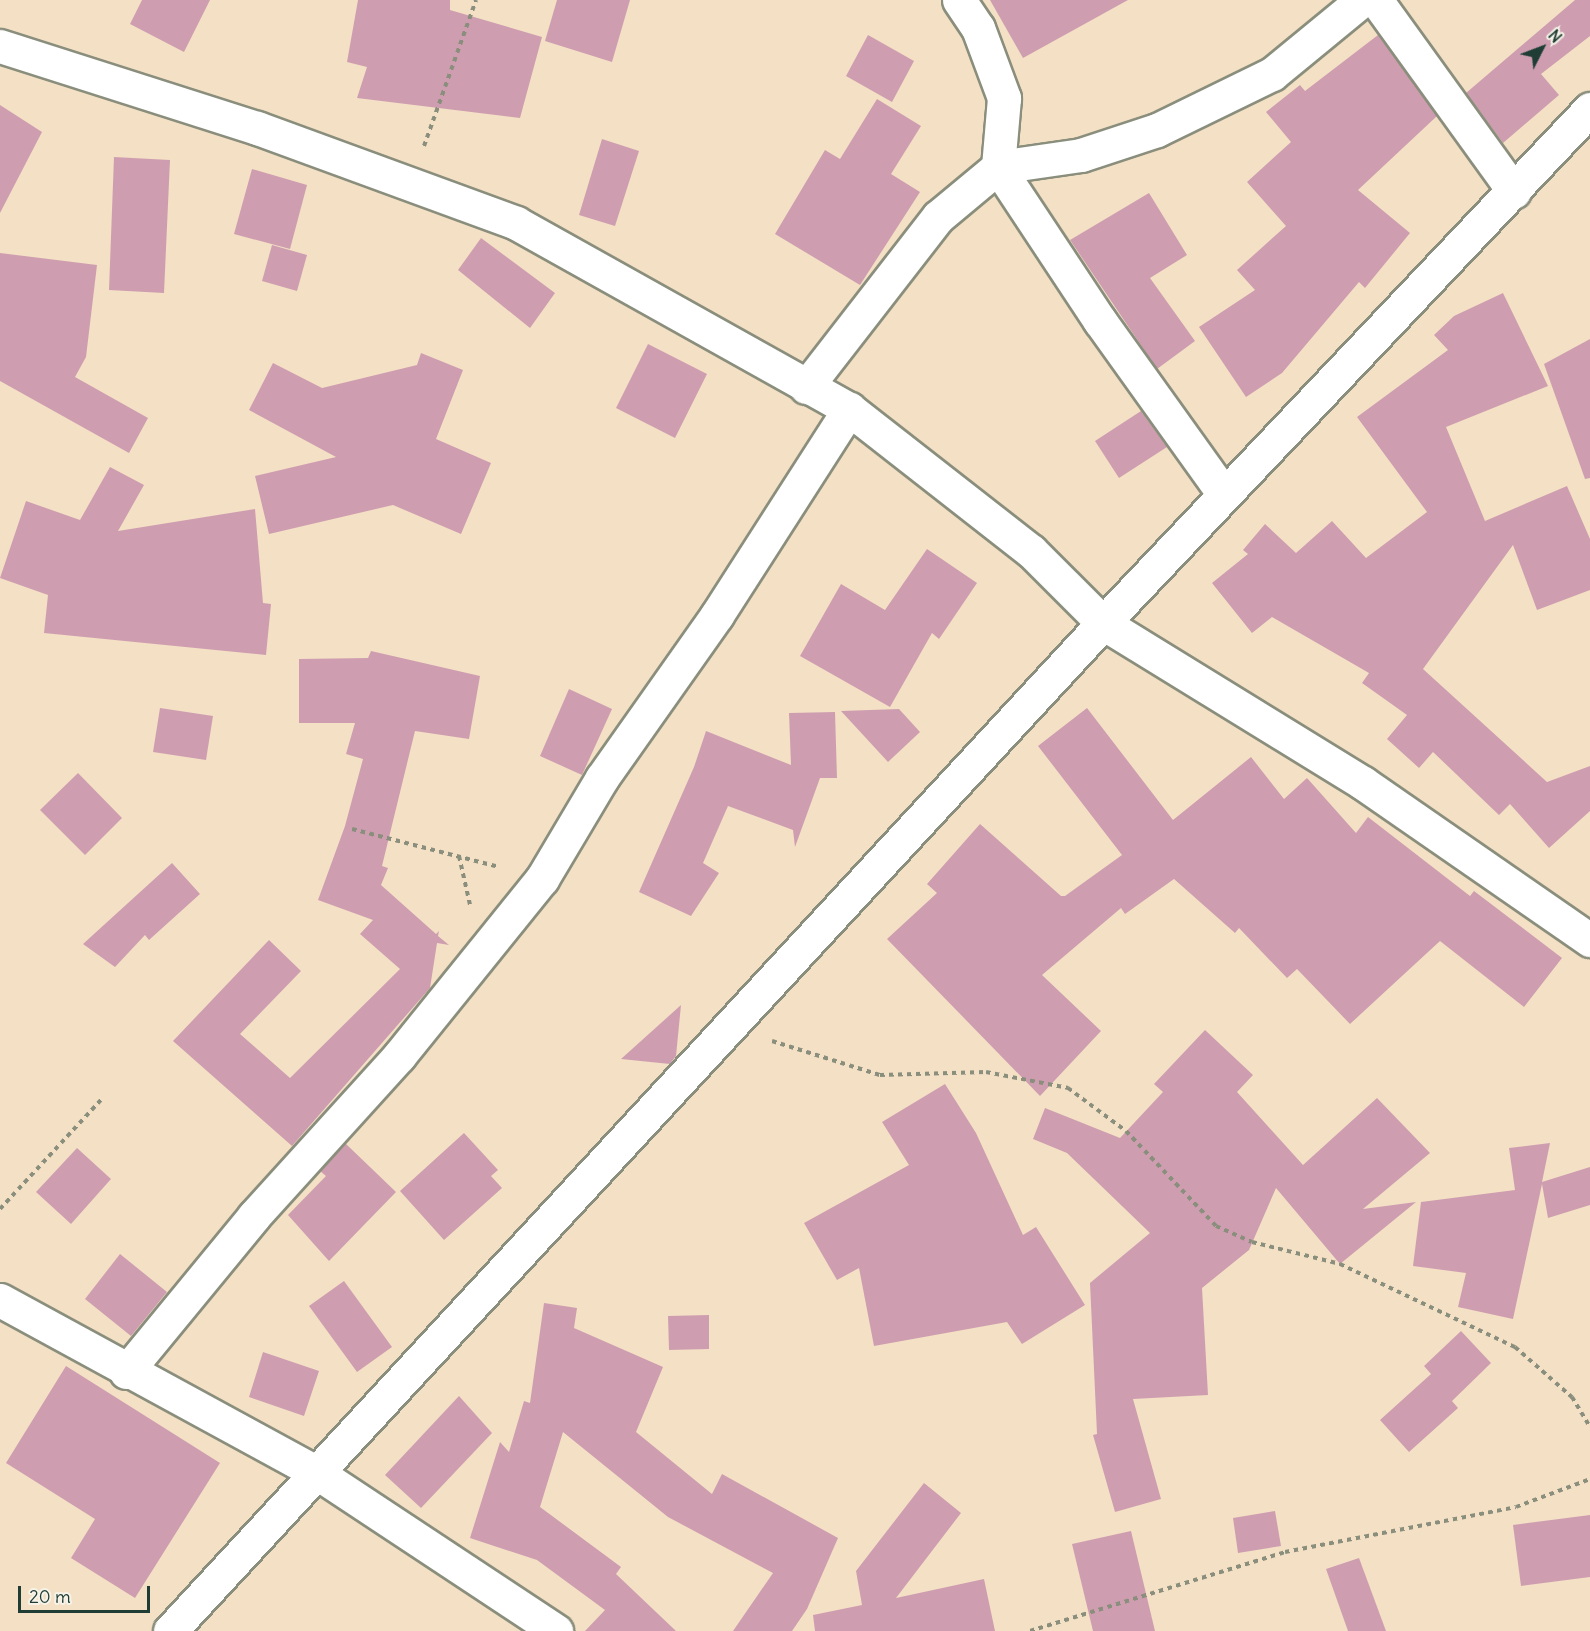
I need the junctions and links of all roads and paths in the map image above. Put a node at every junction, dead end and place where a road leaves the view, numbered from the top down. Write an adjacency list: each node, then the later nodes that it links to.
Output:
1 (476, 0): 8 (path)
2 (959, 0): 7 (street)
3 (1362, 0): 7 (street)
4 (1376, 0): 9 (street)
5 (0, 46): 8 (street)
6 (1590, 109): 9 (street)
7 (998, 167): 10 (street); 12 (street)
8 (412, 182): 10 (street)
9 (1514, 191): 12 (street)
10 (806, 387): 11 (street)
11 (849, 409): 13 (street); 15 (street)
12 (1224, 494): 13 (street)
13 (1103, 623): 16 (street); 17 (street)
14 (352, 829): 15 (path)
15 (542, 879): 21 (street)
16 (1590, 940)
17 (731, 1027): 22 (path); 23 (street)
18 (102, 1099): 19 (path)
19 (0, 1209)
20 (0, 1300): 21 (street)
21 (126, 1371): 23 (street)
22 (1590, 1427)
23 (316, 1472): 25 (street); 26 (street)
24 (1590, 1479): 27 (path)
25 (170, 1631)
26 (556, 1631)
27 (1030, 1631)

